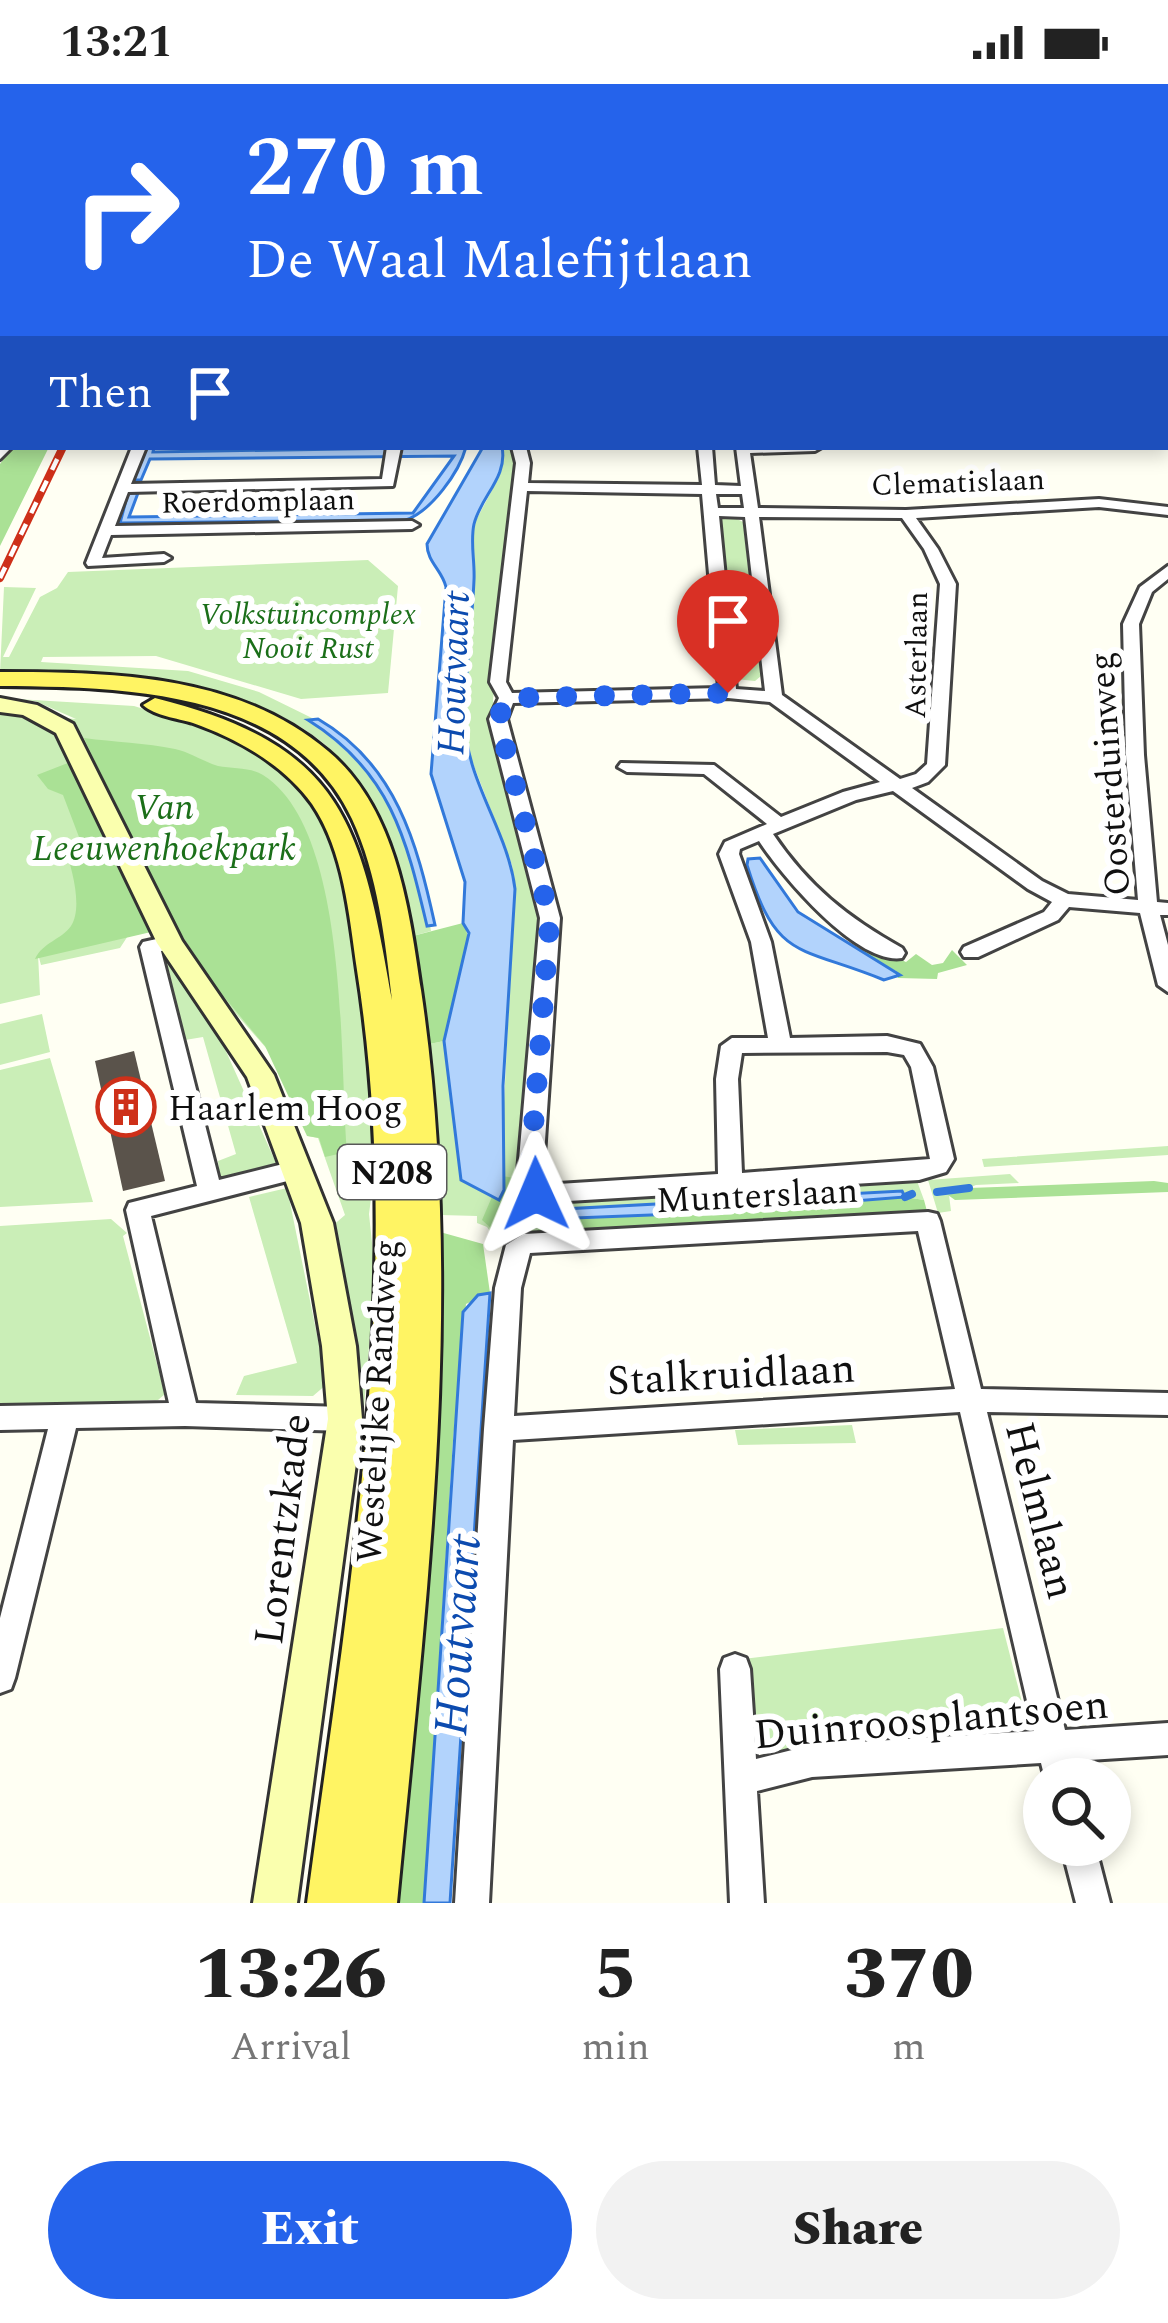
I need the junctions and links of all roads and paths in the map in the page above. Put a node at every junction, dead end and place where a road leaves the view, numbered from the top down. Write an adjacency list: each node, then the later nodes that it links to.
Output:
1 (138, 450): 7 (street)
2 (519, 450): 6 (street)
3 (705, 450): 8 (street)
4 (743, 450): 9 (street)
5 (393, 452): 7 (street)
6 (520, 487): 8 (street); 22 (street)
7 (122, 488): 15 (street)
8 (708, 489): 9 (street); 11 (street)
9 (747, 490): 12 (street)
10 (1168, 511): 13 (street, Clematislaan)
11 (710, 512): 12 (street, Clematislaan); 20 (street)
12 (750, 512): 13 (street, Clematislaan); 21 (street)
13 (906, 514): 25 (street, Asterlaan)
14 (412, 525): 15 (street, Roerdomplaan)
15 (106, 530): 16 (street)
16 (164, 558)
17 (1168, 571): 28 (street, Oosterduinweg)
18 (0, 679): 55 (main road, Westelijke Randweg / N208)
19 (0, 692): 54 (main road, Westelijke Randweg / N208)
20 (728, 693): 21 (street); 22 (street)
21 (774, 697): 25 (street)
22 (507, 698): 35 (street)
23 (0, 705): 29 (street, Lorentzkade)
24 (627, 767): 26 (street)
25 (902, 785): 26 (street); 27 (street)
26 (772, 829): 31 (street); 33 (street)
27 (1064, 900): 28 (street); 30 (street)
28 (1158, 908): 32 (street, Oosterduinweg)
29 (170, 943): 34 (street, Lorentzkade); 36 (street)
30 (971, 952)
31 (895, 953)
32 (1168, 985)
33 (780, 1042): 35 (street); 35 (street)
34 (299, 1169): 36 (street); 43 (street, Lorentzkade)
35 (730, 1180)
36 (210, 1192): 40 (street)
37 (938, 1260): 38 (street, Helmlaan); 44 (street, Munterslaan)
38 (969, 1400): 39 (street, Stalkruidlaan); 44 (street, Stalkruidlaan); 48 (street, Helmlaan)
39 (1168, 1404)
40 (185, 1414): 41 (street); 43 (street)
41 (65, 1417): 42 (street); 46 (street)
42 (0, 1418)
43 (345, 1419): 53 (street, Lorentzkade)
44 (497, 1429): 56 (street)
45 (735, 1669): 51 (street, Duinroosplantsoen)
46 (0, 1678)
47 (1168, 1739): 49 (street, Duinroosplantsoen)
48 (1055, 1758)
49 (1079, 1758)
50 (1023, 1763): 51 (street, Duinroosplantsoen)
51 (739, 1780): 57 (street)
52 (1083, 1866): 58 (street)
53 (275, 1903)
54 (331, 1903)
55 (373, 1903)
56 (472, 1903)
57 (747, 1903)
58 (1093, 1903)

